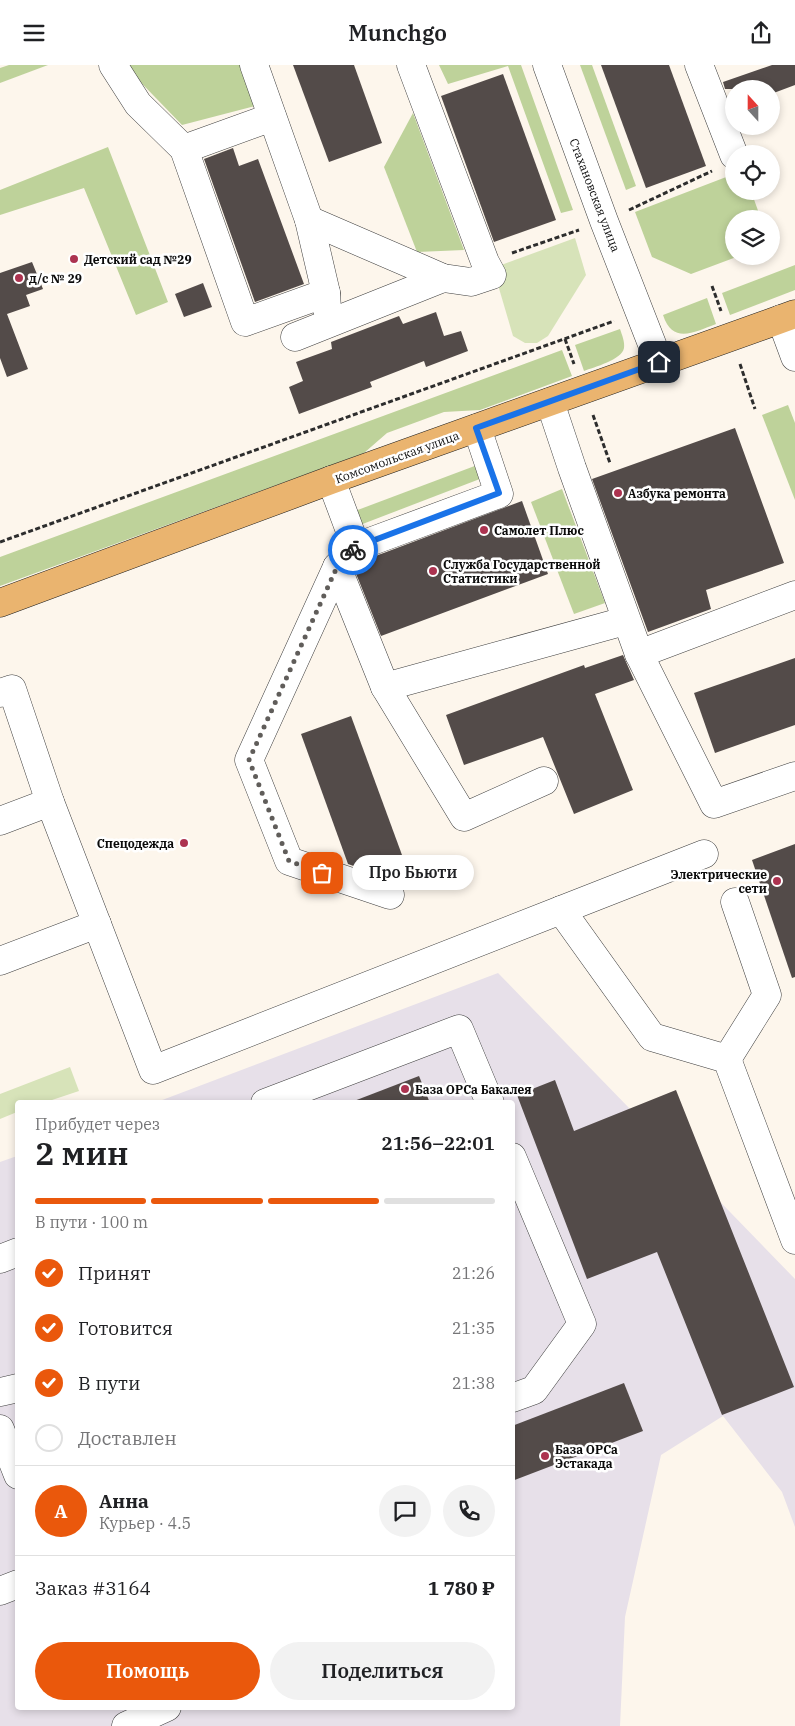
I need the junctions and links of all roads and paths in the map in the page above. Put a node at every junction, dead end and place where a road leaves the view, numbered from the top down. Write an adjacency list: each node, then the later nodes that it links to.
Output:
1 (113, 65): 8 (street)
2 (254, 65): 6 (street)
3 (411, 65): 10 (street)
4 (547, 65): 13 (street, Стахановская улица)
5 (699, 65): 7 (street)
6 (272, 117): 8 (street); 9 (street)
7 (730, 145)
8 (184, 149): 11 (street)
9 (309, 220): 10 (street); 11 (street)
10 (443, 278): 14 (street)
11 (326, 293): 14 (street)
12 (788, 316): 16 (street); 17 (main road, Комсомольская улица)
13 (642, 318): 17 (street, Стахановская улица); 21 (path)
14 (327, 323): 15 (street)
15 (295, 337)
16 (795, 357)
17 (659, 362): 18 (main road, Комсомольская улица)
18 (550, 402): 19 (main road, Комсомольская улица); 27 (street)
19 (476, 428): 20 (main road, Комсомольская улица); 22 (street)
20 (331, 480): 22 (street); 25 (main road, Комсомольская улица)
21 (0, 542)
22 (356, 547): 23 (street)
23 (337, 567): 28 (street); 35 (street)
24 (795, 595): 27 (street)
25 (0, 603)
26 (614, 624): 28 (street)
27 (639, 654): 30 (street)
28 (385, 687): 31 (street)
29 (0, 693): 32 (street)
30 (795, 776)
31 (544, 781)
32 (50, 803): 33 (street); 38 (street)
33 (0, 821)
34 (704, 854): 37 (street)
35 (390, 895)
36 (735, 901): 40 (street)
37 (561, 910): 38 (street); 40 (street)
38 (97, 924): 39 (street)
39 (0, 961)
40 (726, 1059): 44 (street)
41 (273, 1100): 42 (street)
42 (489, 1100)
43 (515, 1164): 49 (street)
44 (795, 1240)
45 (15, 1254): 46 (street)
46 (0, 1259)
47 (15, 1388): 48 (street)
48 (0, 1392)
49 (515, 1397)
50 (0, 1429): 51 (street)
51 (15, 1467)
52 (15, 1585): 53 (street)
53 (0, 1591)
54 (161, 1710): 55 (street)
55 (126, 1726)

